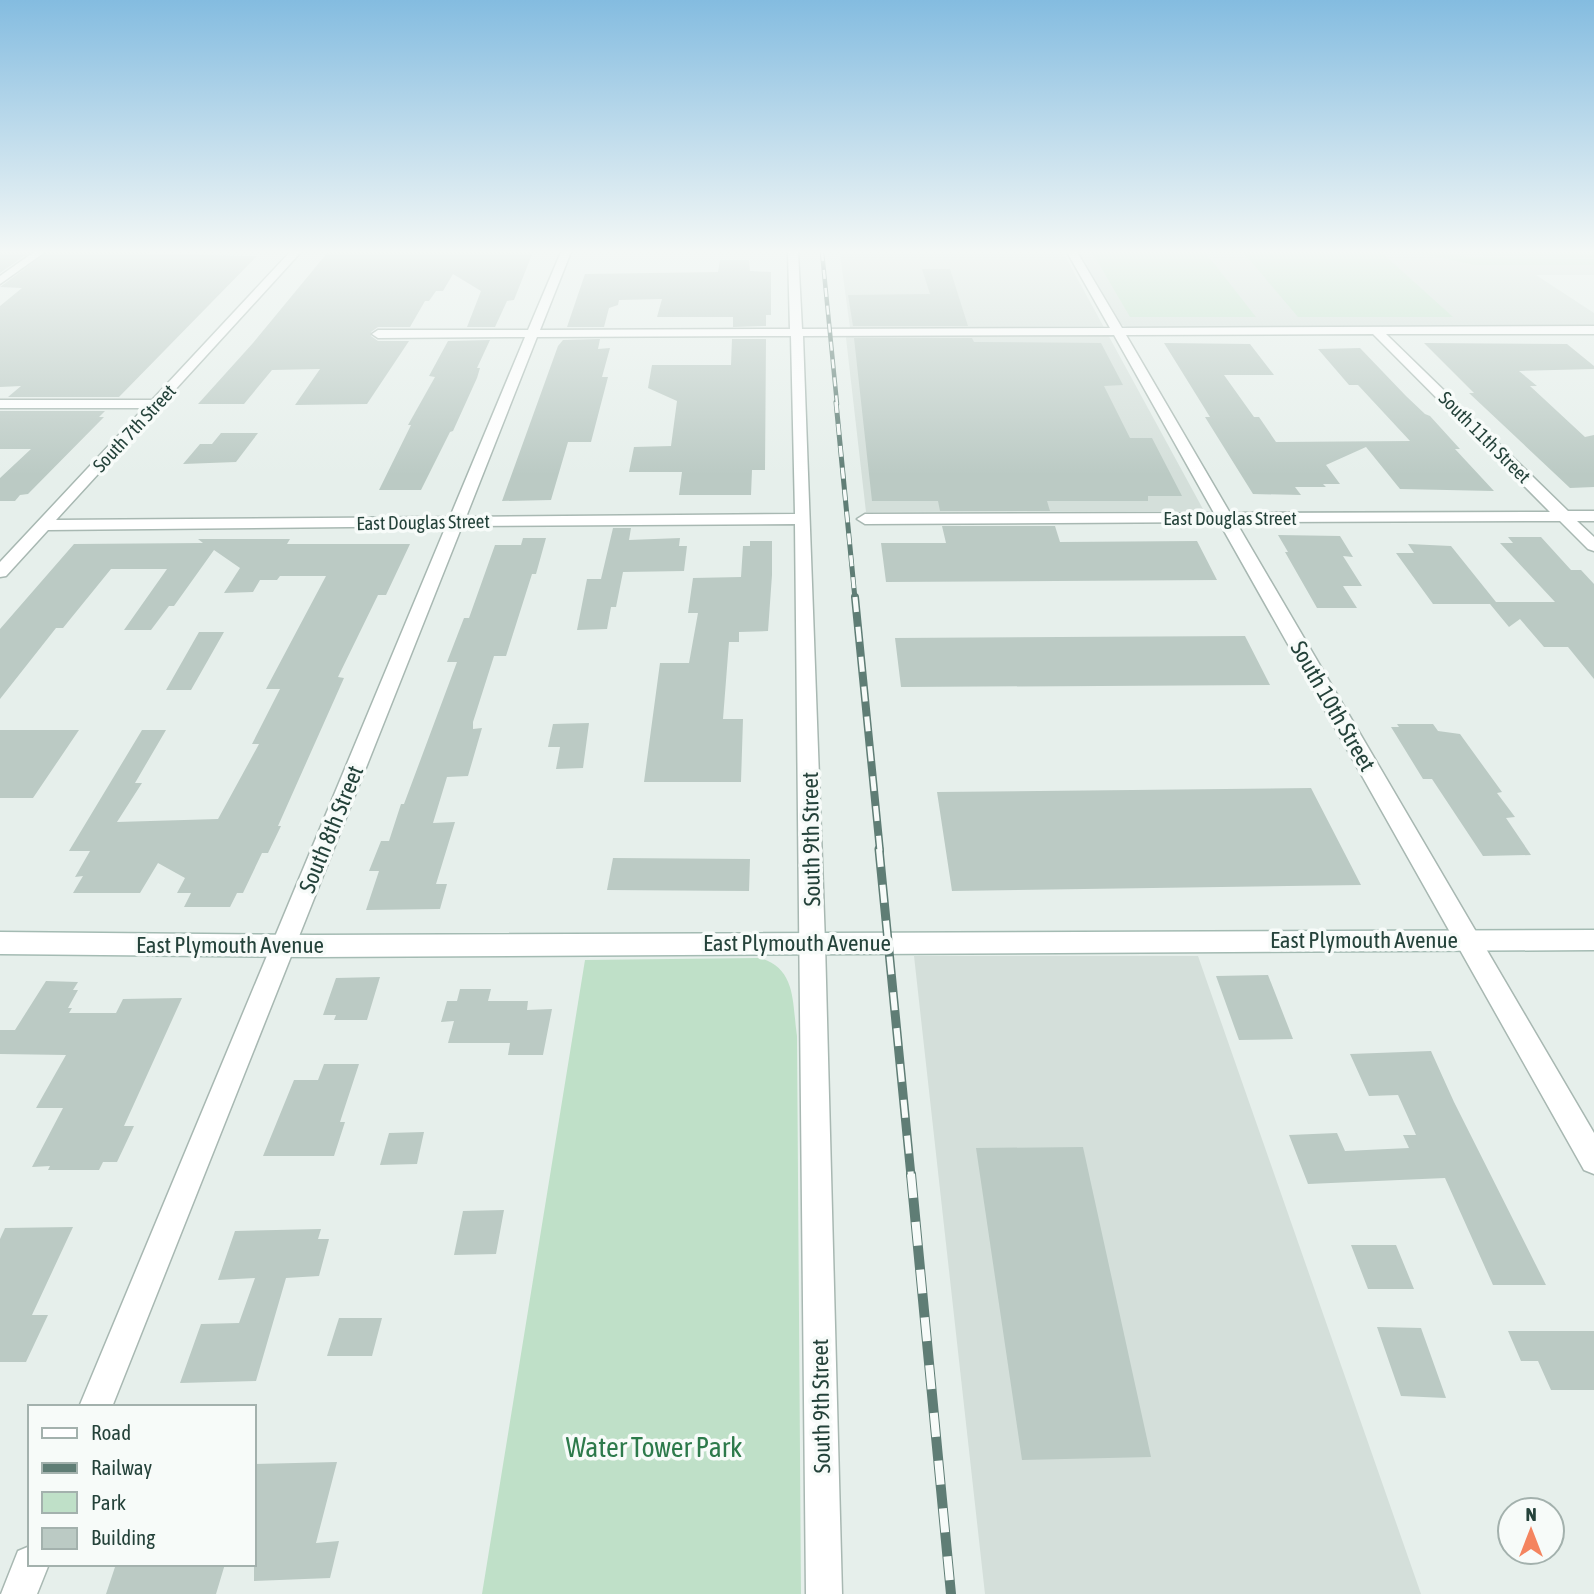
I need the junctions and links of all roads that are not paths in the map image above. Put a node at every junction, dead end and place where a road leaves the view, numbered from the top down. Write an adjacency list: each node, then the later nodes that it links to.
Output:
1 (227, 326): 12 (street, South 7th Street)
2 (537, 326): 9 (street, South 8th Street)
3 (796, 326): 8 (street, South 9th Street)
4 (1115, 326): 7 (street, South 10th Street)
5 (1375, 330): 6 (street); 7 (street); 13 (street, South 11th Street)
6 (1594, 330)
7 (1118, 331): 8 (street); 15 (street, South 10th Street)
8 (796, 332): 9 (street); 16 (street, South 9th Street)
9 (534, 333): 10 (street); 18 (street, South 8th Street)
10 (378, 334)
11 (0, 404): 12 (street)
12 (156, 404): 19 (street, South 7th Street)
13 (1565, 516): 14 (street, East Douglas Street); 15 (street, East Douglas Street); 20 (street, South 11th Street)
14 (1594, 516)
15 (1225, 518): 17 (street, East Douglas Street); 22 (street, South 10th Street)
16 (803, 519): 18 (street, East Douglas Street); 25 (street, South 9th Street)
17 (865, 519)
18 (458, 521): 19 (street, East Douglas Street); 26 (street, South 8th Street)
19 (44, 525): 21 (street, South 7th Street)
20 (1594, 546)
21 (0, 572)
22 (1467, 939): 23 (street, East Plymouth Avenue); 25 (street, East Plymouth Avenue); 27 (street, South 10th Street)
23 (1594, 940)
24 (0, 943): 26 (street, East Plymouth Avenue)
25 (813, 943): 26 (street, East Plymouth Avenue); 31 (street, South 9th Street)
26 (283, 946): 28 (street, South 8th Street)
27 (1594, 1160)
28 (97, 1405)
29 (30, 1566): 30 (street)
30 (19, 1594)
31 (824, 1594)

